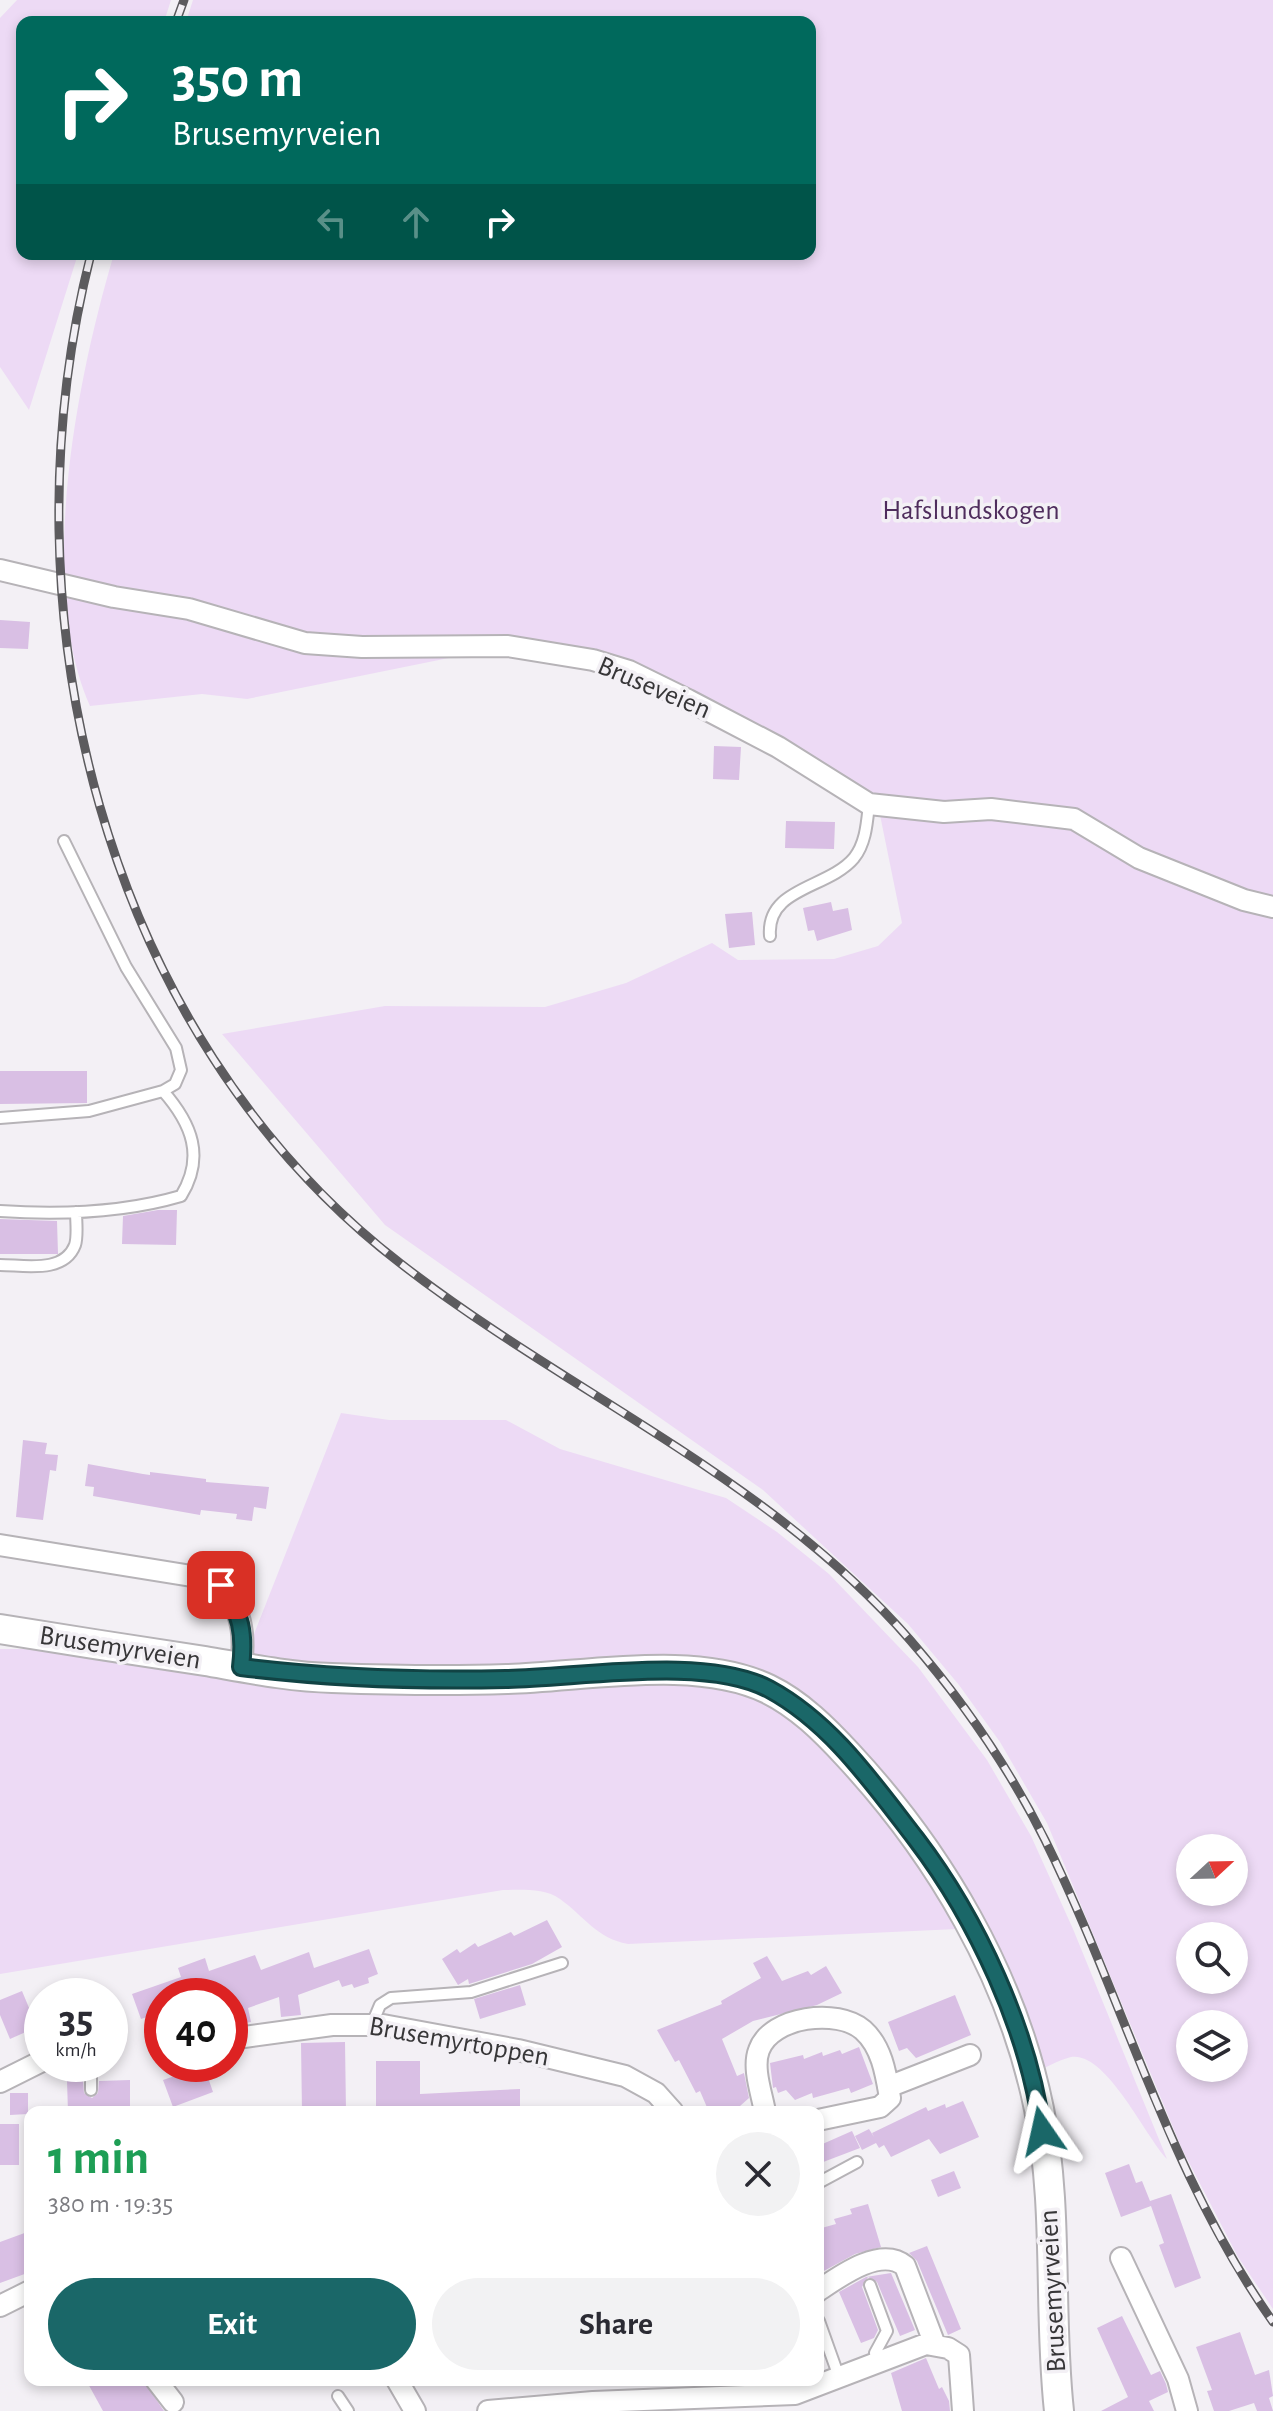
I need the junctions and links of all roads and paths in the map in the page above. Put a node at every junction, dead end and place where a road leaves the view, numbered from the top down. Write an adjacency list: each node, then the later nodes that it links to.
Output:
1 (0, 570): 2 (street, Bruseveien)
2 (869, 804): 4 (street, Bruseveien); 5 (lane)
3 (64, 841): 6 (lane)
4 (1273, 907)
5 (770, 936)
6 (163, 1091): 7 (lane); 9 (lane)
7 (0, 1118)
8 (0, 1211): 9 (lane)
9 (76, 1212): 10 (lane)
10 (0, 1265)
11 (0, 1545): 13 (street, Brusemyrveien)
12 (0, 1629): 13 (street, Brusemyrveien)
13 (241, 1667): 50 (street, Brusemyrveien)
14 (562, 1963): 15 (lane)
15 (372, 2024): 16 (street, Brusemyrtoppen); 23 (street, Brusemyrtoppen)
16 (248, 2036)
17 (970, 2055): 21 (street)
18 (24, 2070): 19 (street)
19 (0, 2082)
20 (91, 2082): 22 (lane)
21 (888, 2087): 24 (street); 25 (street)
22 (91, 2090)
23 (669, 2106)
24 (764, 2106)
25 (824, 2119)
26 (857, 2162): 27 (lane)
27 (824, 2180)
28 (1121, 2258): 51 (street)
29 (870, 2285): 35 (lane)
30 (824, 2288): 34 (street)
31 (24, 2294): 32 (street)
32 (0, 2306)
33 (824, 2335): 36 (lane)
34 (935, 2345): 35 (street); 49 (street)
35 (877, 2362): 36 (street)
36 (839, 2377): 37 (street)
37 (824, 2383)
38 (161, 2386): 45 (street)
39 (400, 2386): 47 (street)
40 (816, 2386): 42 (street)
41 (338, 2396): 46 (lane)
42 (778, 2396): 44 (street)
43 (628, 2397): 44 (street); 48 (street)
44 (692, 2397)
45 (173, 2402)
46 (348, 2411)
47 (415, 2411)
48 (488, 2411)
49 (963, 2411)
50 (1059, 2411)
51 (1187, 2411)

